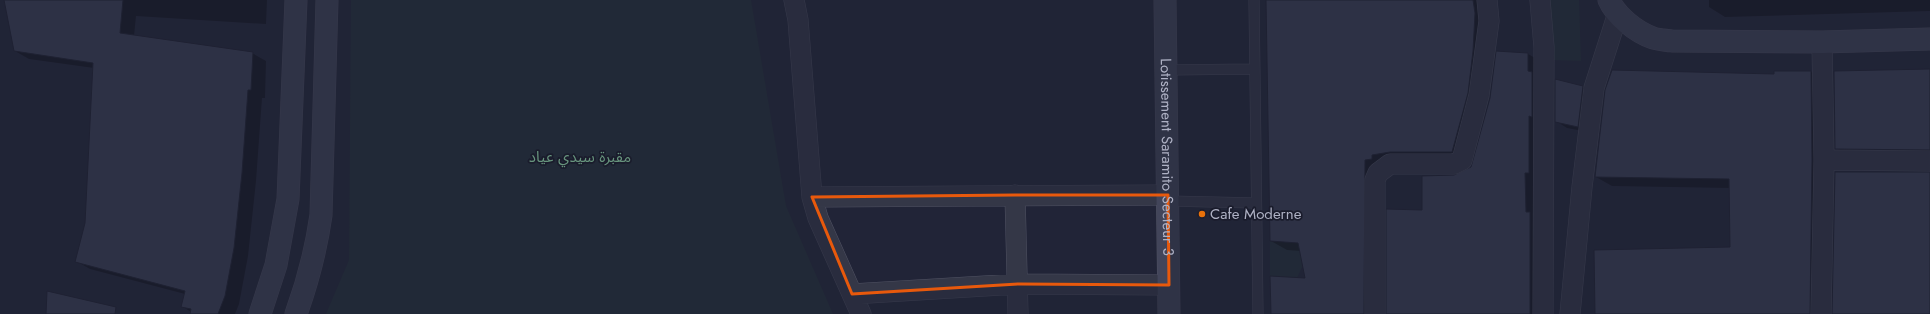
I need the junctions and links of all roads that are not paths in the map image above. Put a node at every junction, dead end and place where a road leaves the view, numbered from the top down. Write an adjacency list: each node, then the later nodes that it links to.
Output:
1 (794, 0): 16 (street)
2 (1165, 0): 12 (street, Lotissement Saramito Secteur 3)
3 (1254, 0): 11 (lane)
4 (1487, 0): 28 (street)
5 (1540, 0): 29 (street)
6 (1613, 7): 10 (street); 30 (street)
7 (295, 8): 8 (street); 22 (street)
8 (327, 9): 23 (street)
9 (1930, 39): 10 (street)
10 (1822, 42): 13 (street)
11 (1254, 69): 12 (lane); 18 (lane)
12 (1167, 70): 17 (street, Lotissement Saramito Secteur 3)
13 (1824, 160): 14 (street); 31 (street)
14 (1930, 161)
15 (1015, 195): 16 (street); 17 (street); 19 (street)
16 (812, 197): 21 (street)
17 (1168, 198): 18 (lane); 20 (street, Lotissement Saramito Secteur 3)
18 (1256, 203): 27 (lane)
19 (1018, 284): 20 (street); 21 (street); 25 (street)
20 (1169, 285): 26 (street, Lotissement Saramito Secteur 3)
21 (852, 294): 24 (street)
22 (260, 314)
23 (296, 314)
24 (861, 314)
25 (1018, 314)
26 (1169, 314)
27 (1258, 314)
28 (1375, 314)
29 (1543, 314)
30 (1570, 314)
31 (1821, 314)

